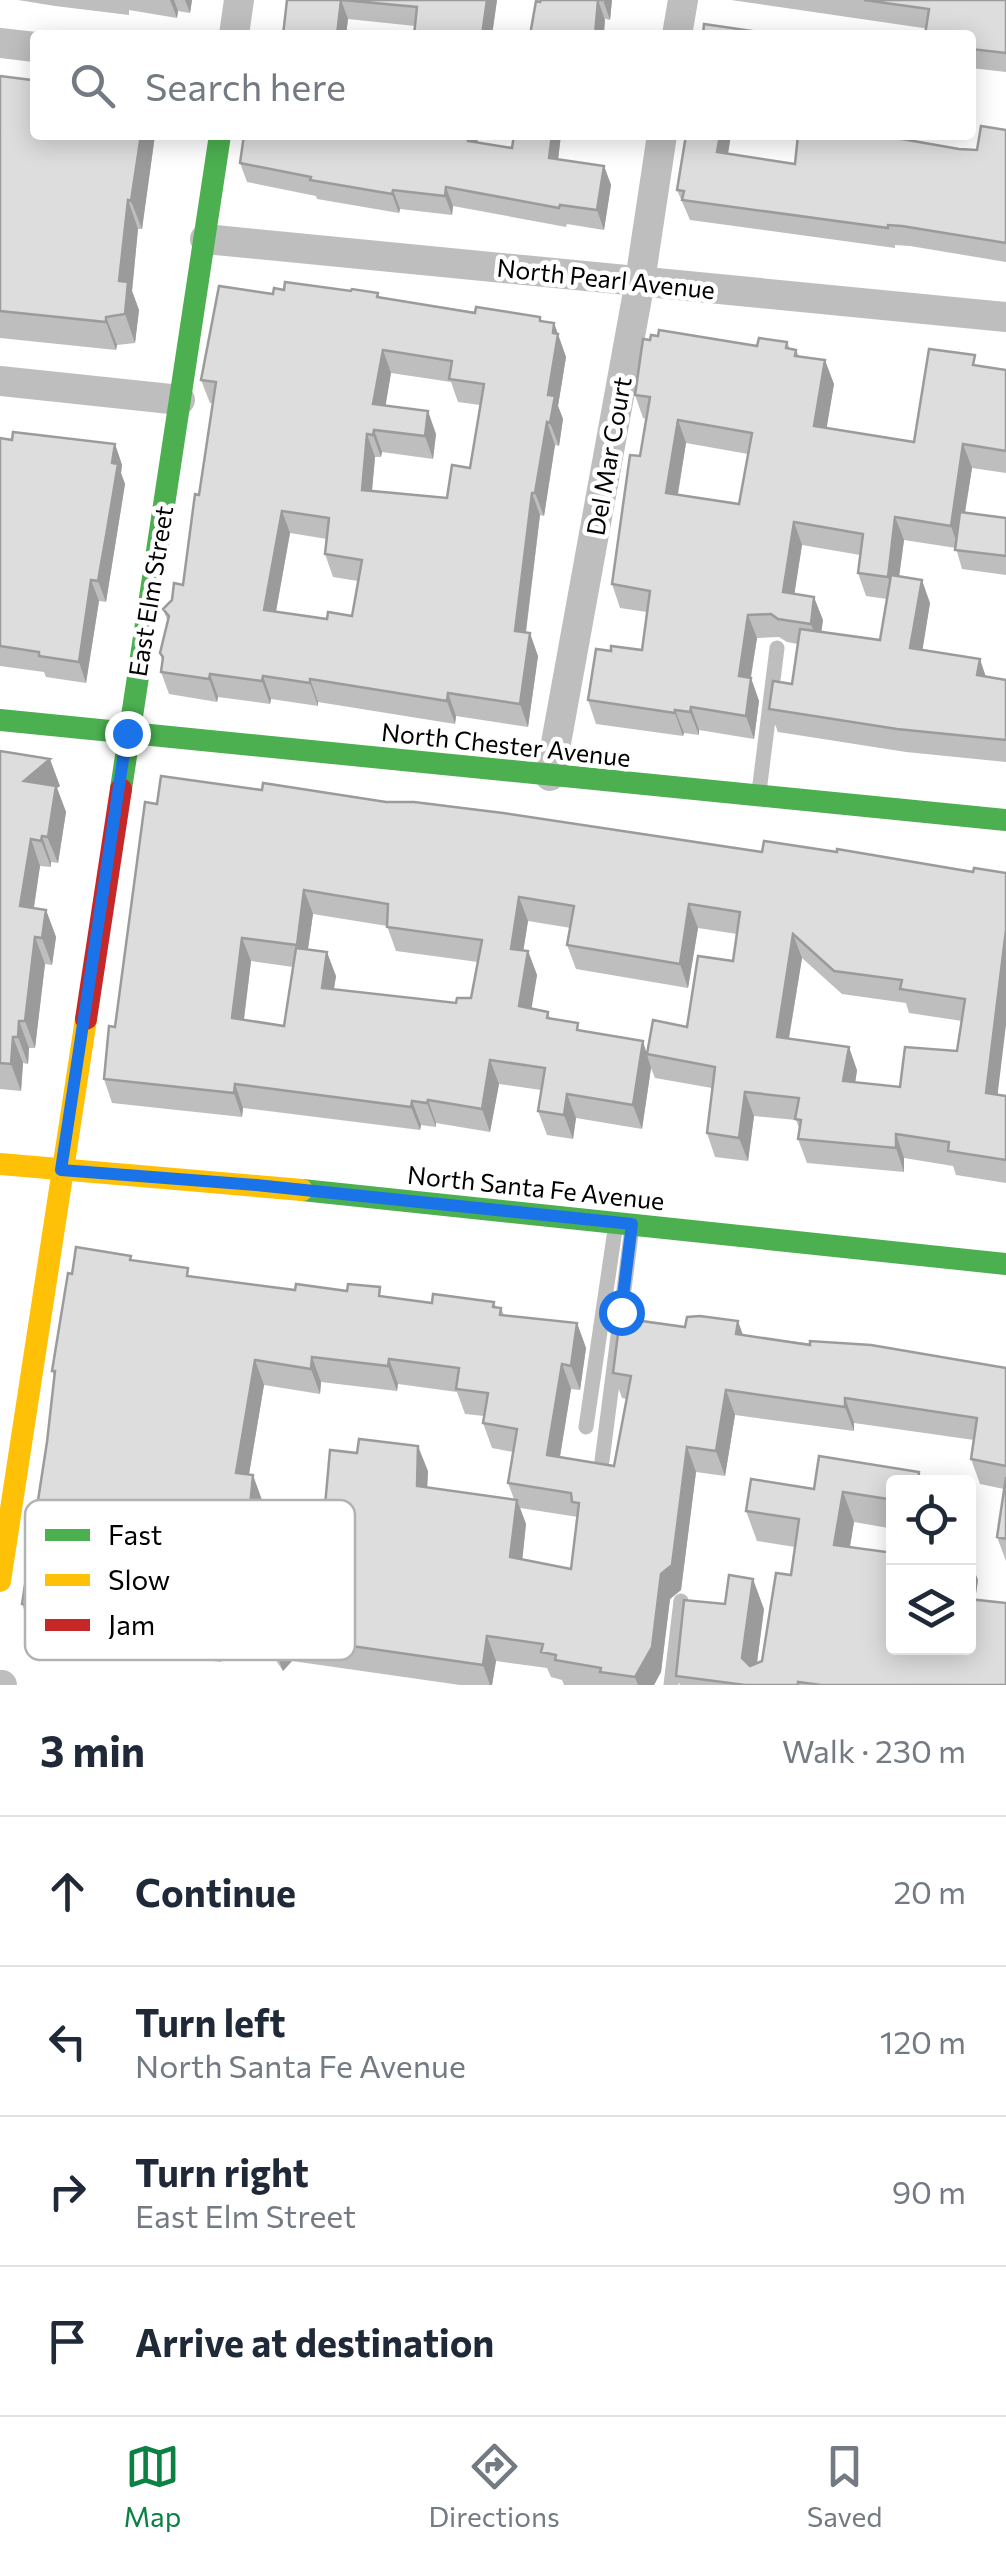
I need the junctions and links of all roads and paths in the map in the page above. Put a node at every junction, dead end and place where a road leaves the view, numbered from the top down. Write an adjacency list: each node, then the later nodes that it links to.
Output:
1 (240, 0): 3 (street)
2 (683, 0): 4 (street)
3 (235, 30)
4 (679, 30)
5 (0, 43): 6 (street)
6 (30, 46)
7 (219, 140): 9 (street, East Elm Street)
8 (661, 140): 10 (street, Del Mar Court)
9 (205, 239): 10 (street, North Pearl Avenue); 13 (street, East Elm Street)
10 (640, 281): 11 (street, North Pearl Avenue); 17 (street, Del Mar Court)
11 (1006, 317)
12 (0, 381): 13 (street)
13 (180, 400): 16 (street, East Elm Street)
14 (777, 648): 18 (lane)
15 (0, 720): 16 (street, North Chester Avenue)
16 (127, 733): 17 (street, North Chester Avenue); 21 (street, East Elm Street)
17 (550, 776): 18 (street, North Chester Avenue)
18 (758, 796): 19 (street, North Chester Avenue)
19 (1006, 820)
20 (0, 1164): 21 (street, North Santa Fe Avenue)
21 (61, 1170): 22 (street, North Santa Fe Avenue); 26 (street, East Elm Street)
22 (624, 1224): 23 (street, North Santa Fe Avenue); 24 (lane); 25 (lane)
23 (1006, 1264)
24 (586, 1427)
25 (602, 1461)
26 (0, 1581)
27 (681, 1601): 28 (lane)
28 (670, 1685)

